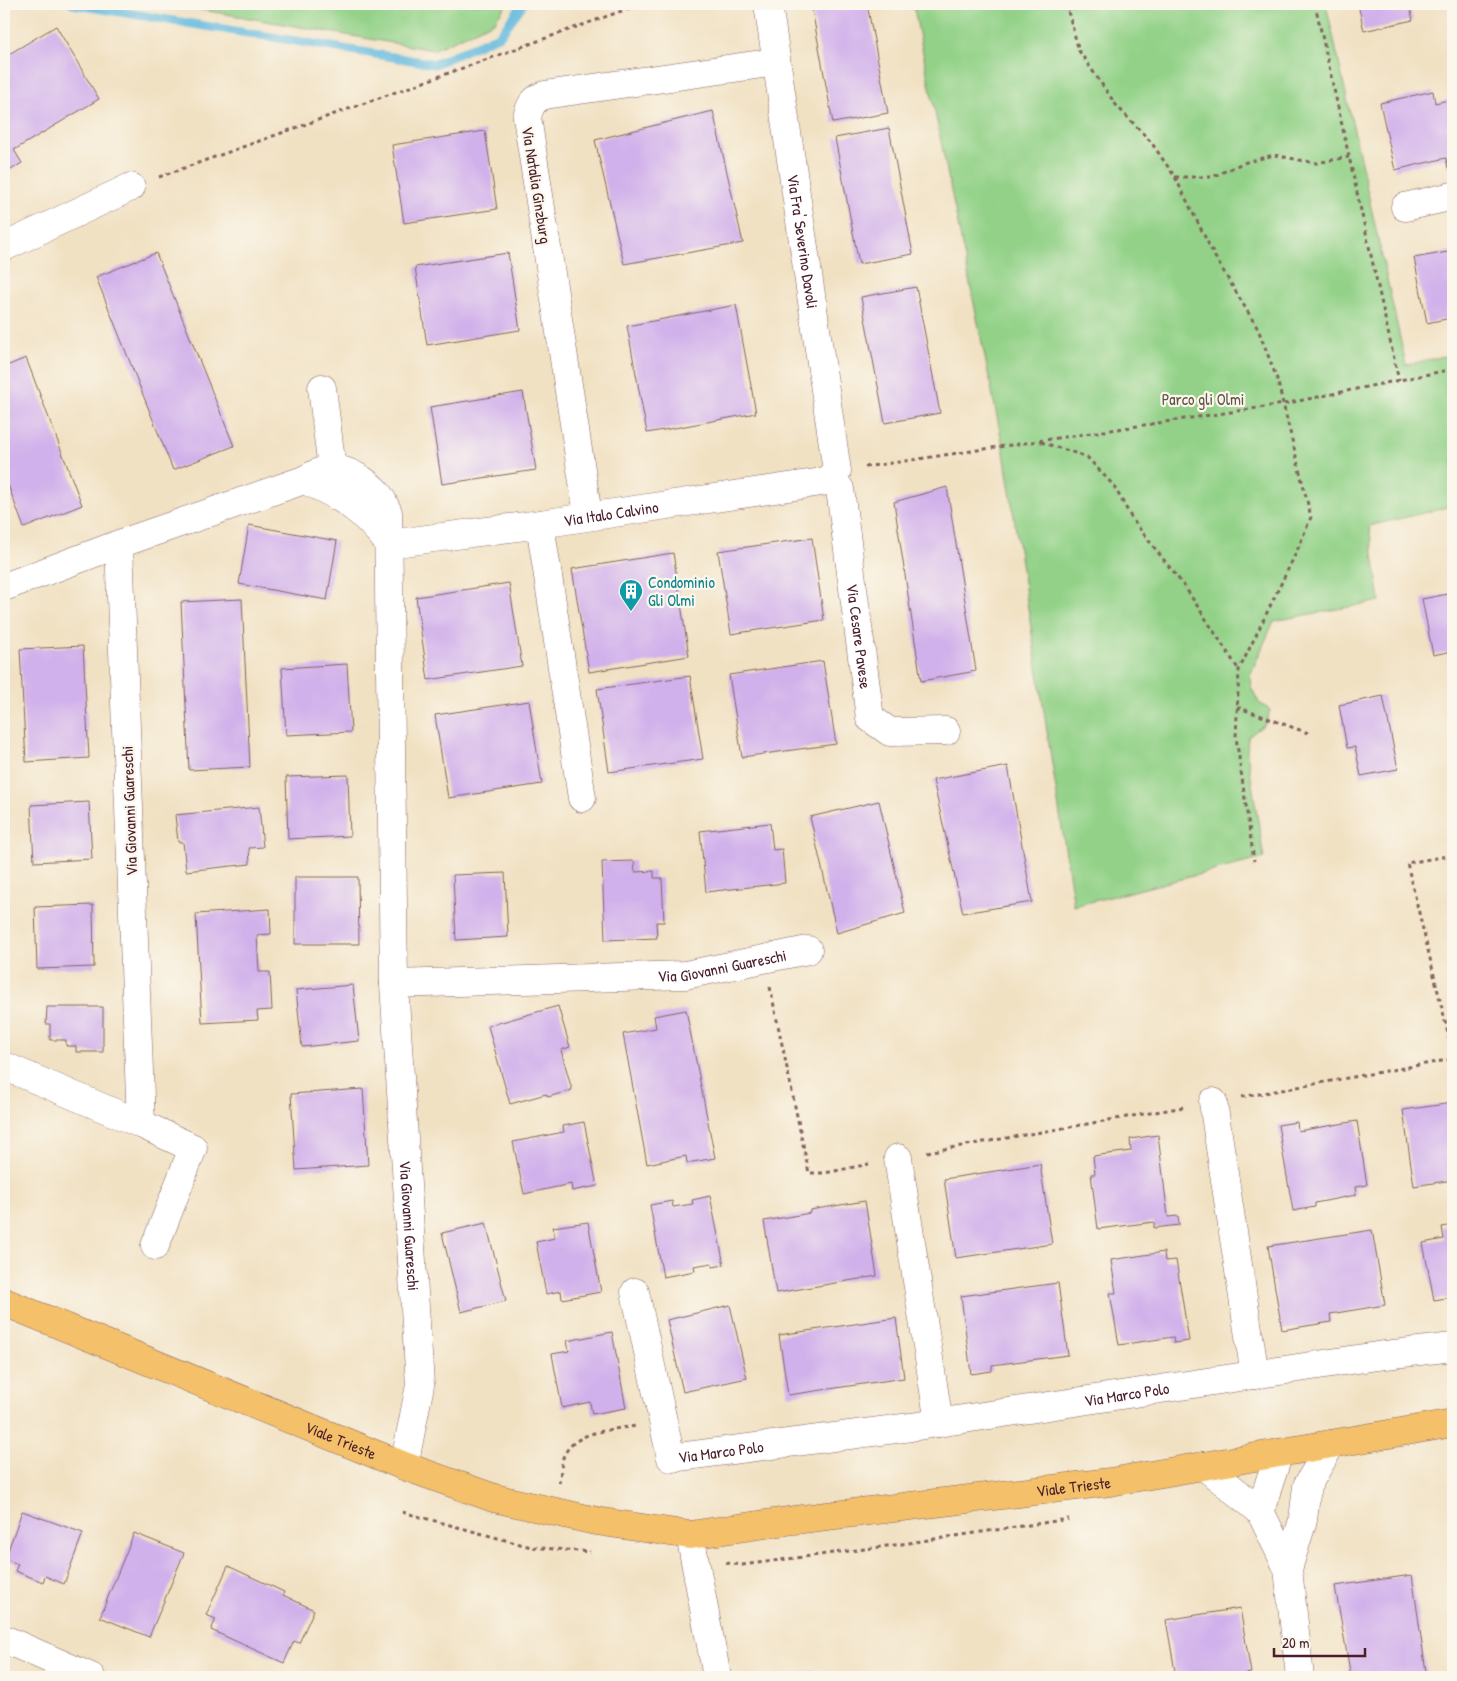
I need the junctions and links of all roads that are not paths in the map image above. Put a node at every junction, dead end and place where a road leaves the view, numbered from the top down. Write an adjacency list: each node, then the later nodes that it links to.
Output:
1 (768, 4): 2 (street, Via Fra' Severino Davoli)
2 (776, 62): 9 (street, Via Fra' Severino Davoli); 11 (street, Via Natalia Ginzburg)
3 (131, 187): 6 (street)
4 (1453, 196): 5 (street)
5 (1405, 207)
6 (4, 247)
7 (322, 388): 8 (street)
8 (332, 469): 10 (street); 14 (street, Via Giovanni Guareschi)
9 (835, 475): 11 (street, Via Italo Calvino); 16 (street, Via Cesare Pavese)
10 (304, 480): 13 (street); 14 (street)
11 (588, 516): 12 (street, Via Italo Calvino)
12 (540, 524): 14 (street, Via Italo Calvino); 17 (street)
13 (119, 544): 15 (street); 22 (street, Via Giovanni Guareschi)
14 (389, 544): 19 (street, Via Giovanni Guareschi)
15 (4, 587)
16 (946, 730)
17 (582, 798)
18 (808, 950): 19 (street, Via Giovanni Guareschi)
19 (394, 984): 33 (street, Via Giovanni Guareschi)
20 (4, 1066): 22 (street)
21 (1213, 1102): 28 (street)
22 (141, 1124): 24 (street)
23 (898, 1158): 29 (street)
24 (155, 1246)
25 (635, 1292): 29 (street, Via Marco Polo)
26 (4, 1302): 33 (main road, Viale Trieste)
27 (1453, 1346): 28 (street, Via Marco Polo)
28 (1255, 1375): 29 (street, Via Marco Polo)
29 (939, 1423)
30 (1453, 1423): 31 (main road, Viale Trieste)
31 (1331, 1444): 32 (main road, Viale Trieste); 35 (street)
32 (1279, 1453): 34 (main road, Viale Trieste); 35 (street); 36 (street)
33 (404, 1466): 37 (main road, Viale Trieste)
34 (1204, 1466): 36 (street); 37 (main road, Viale Trieste)
35 (1306, 1486): 38 (street)
36 (1260, 1512): 38 (street)
37 (692, 1548): 41 (street)
38 (1288, 1569): 42 (street)
39 (4, 1639): 40 (street)
40 (91, 1677)
41 (717, 1677)
42 (1300, 1677)

